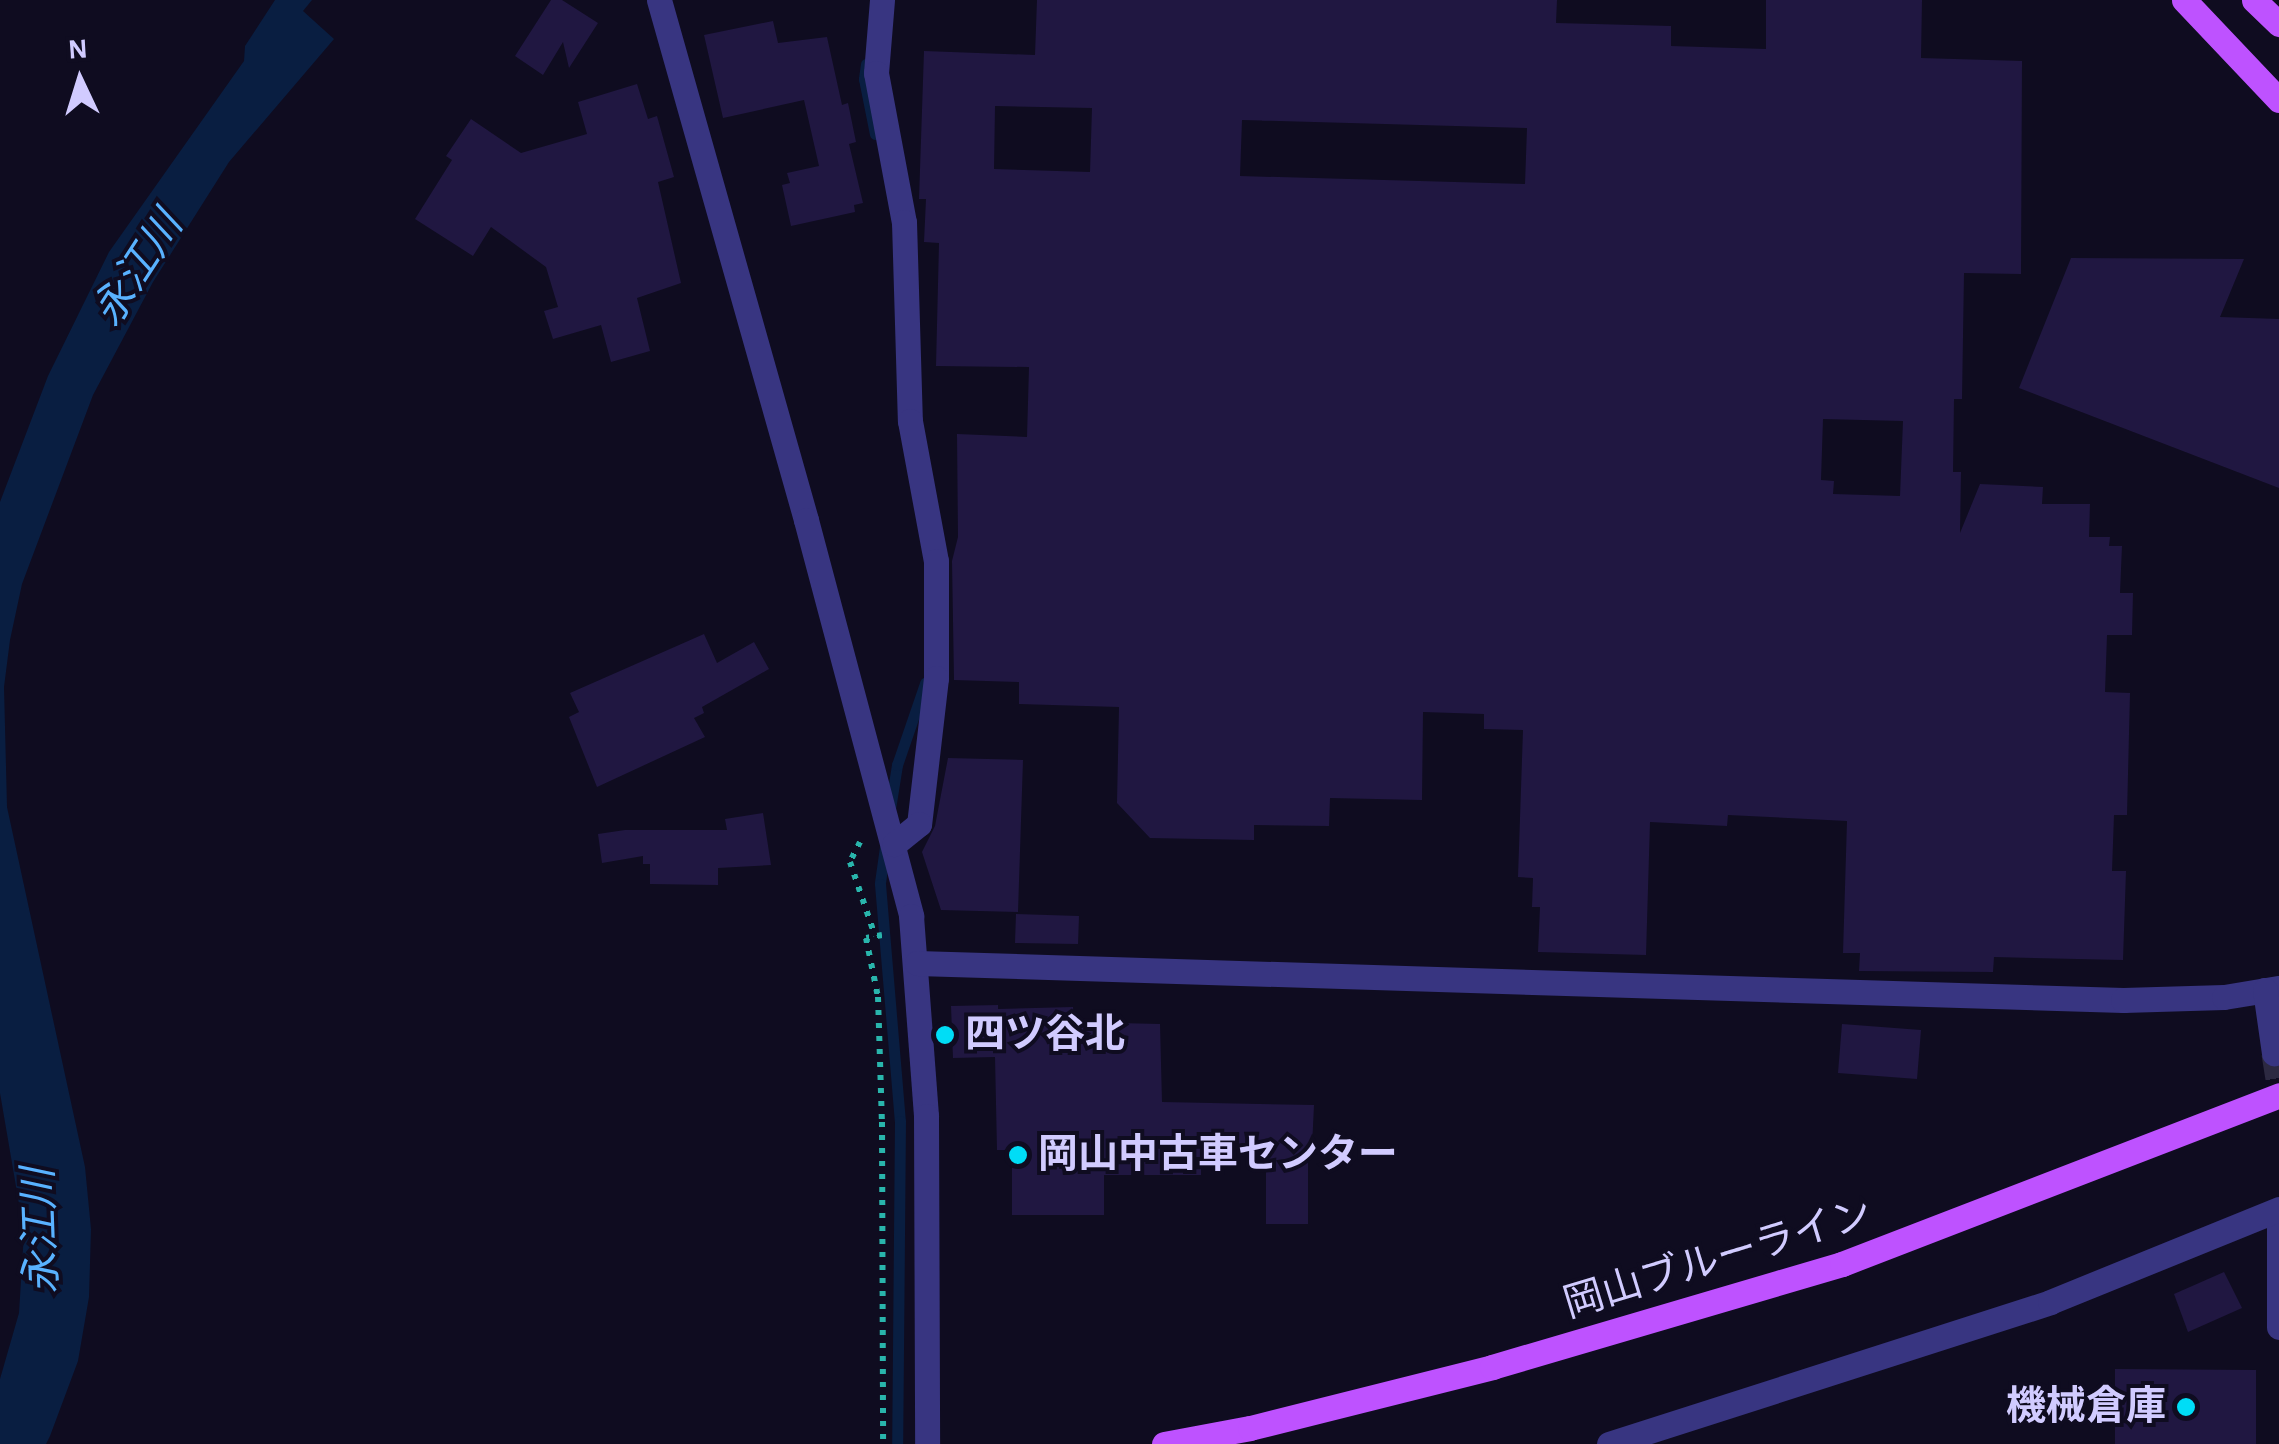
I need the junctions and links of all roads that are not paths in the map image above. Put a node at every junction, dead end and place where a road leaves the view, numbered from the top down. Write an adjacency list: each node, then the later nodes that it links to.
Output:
1 (659, 0): 7 (street)
2 (882, 0): 7 (street)
3 (2184, 0): 6 (main road)
4 (2254, 0): 5 (main road)
5 (2279, 24)
6 (2279, 100)
7 (893, 842): 8 (street)
8 (916, 963): 9 (street); 15 (street)
9 (2272, 989): 10 (street)
10 (2274, 1053)
11 (2279, 1095): 16 (main road, 岡山ブルーライン)
12 (2279, 1209): 17 (street)
13 (2279, 1226): 14 (street)
14 (2279, 1327)
15 (927, 1444)
16 (1164, 1444)
17 (1609, 1444)

